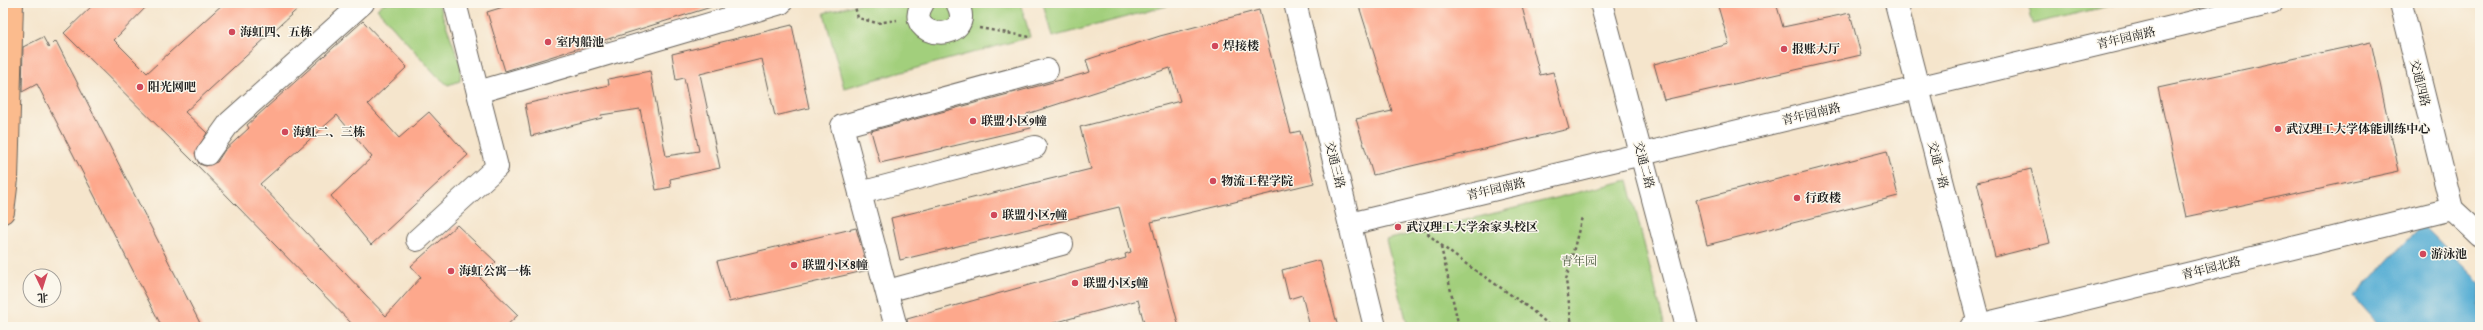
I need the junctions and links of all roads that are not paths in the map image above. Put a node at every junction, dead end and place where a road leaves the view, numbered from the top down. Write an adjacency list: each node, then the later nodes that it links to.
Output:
1 (12, 3): 20 (highway)
2 (362, 3): 16 (street)
3 (455, 3): 14 (street)
4 (781, 3): 14 (street)
5 (923, 3): 6 (street)
6 (957, 3)
7 (1295, 3): 21 (street, 交通三路)
8 (1601, 3): 17 (street, 交通二路)
9 (1896, 3): 13 (street, 交通一路)
10 (2272, 3): 13 (street, 青年园南路)
11 (2401, 3): 19 (street, 交通四路)
12 (1047, 70): 18 (street)
13 (1918, 88): 17 (street, 青年园南路); 26 (street, 交通一路)
14 (478, 92): 23 (street)
15 (1035, 147): 18 (street)
16 (207, 154)
17 (1641, 154): 21 (street, 青年园南路); 29 (street, 交通二路)
18 (860, 193): 25 (street)
19 (2452, 209): 22 (street); 26 (street, 青年园北路)
20 (3, 212)
21 (1350, 224): 28 (street, 交通三路)
22 (2480, 235)
23 (417, 240)
24 (1062, 244): 25 (street)
25 (887, 292): 27 (street)
26 (1977, 326)
27 (896, 327)
28 (1375, 327)
29 (1687, 327)

